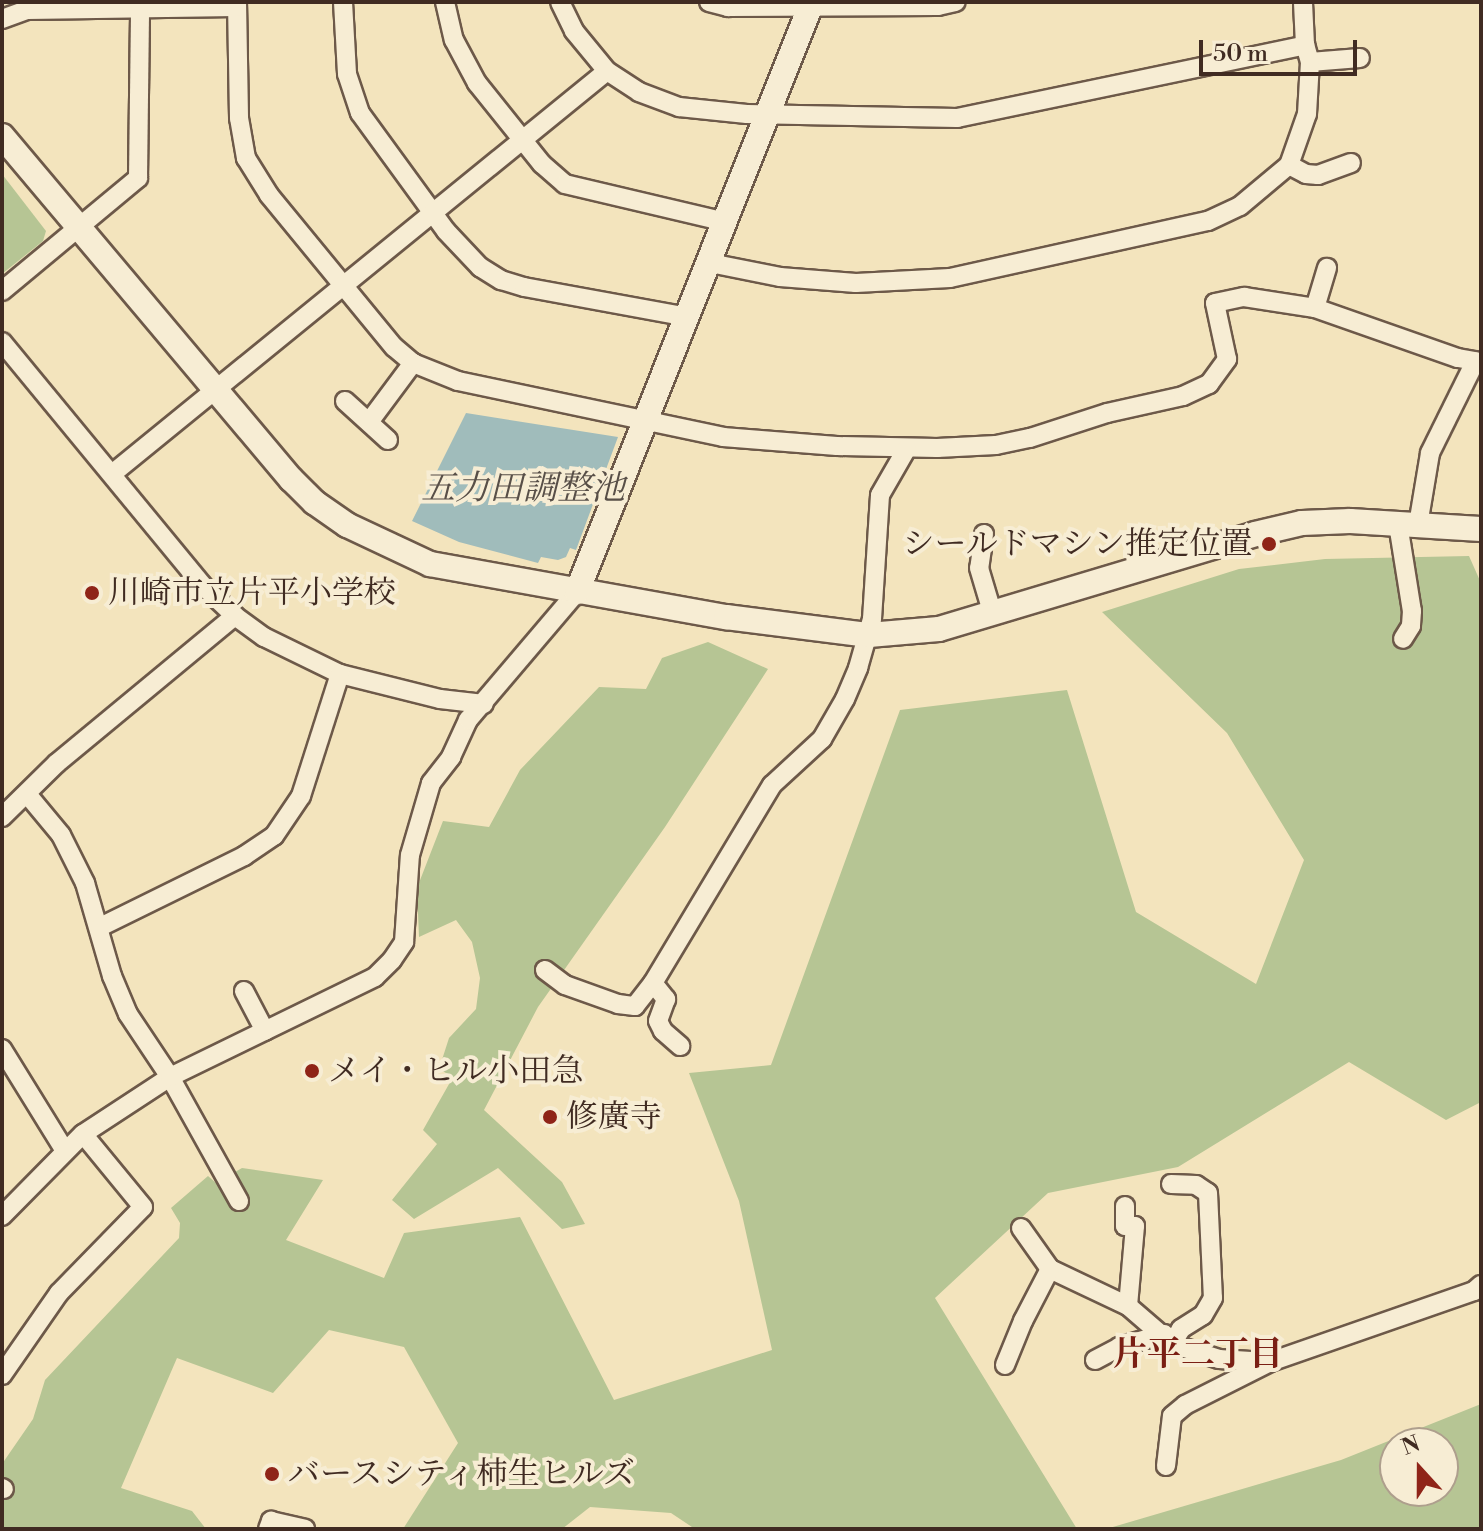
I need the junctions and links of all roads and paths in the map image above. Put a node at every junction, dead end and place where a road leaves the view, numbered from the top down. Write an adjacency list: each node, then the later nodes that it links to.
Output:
1 (343, 2): 19 (street)
2 (445, 2): 16 (street)
3 (560, 2): 13 (street)
4 (709, 2): 7 (street)
5 (956, 2): 7 (street)
6 (1303, 2): 11 (street)
7 (812, 4): 14 (street)
8 (236, 5): 9 (street); 24 (street)
9 (140, 8): 10 (street); 21 (street)
10 (2, 19)
11 (1308, 53): 12 (street); 14 (street); 18 (street)
12 (1360, 58)
13 (607, 71): 14 (street); 16 (street)
14 (770, 114): 20 (street)
15 (2, 136): 21 (street)
16 (524, 141): 19 (street); 20 (street)
17 (1351, 163): 18 (street)
18 (1289, 165): 22 (street)
19 (435, 213): 24 (street); 27 (street)
20 (726, 222): 22 (street)
21 (79, 229): 25 (street); 31 (street)
22 (710, 263): 27 (street)
23 (1327, 268): 26 (street)
24 (344, 286): 30 (street); 31 (street)
25 (2, 291)
26 (1315, 308): 29 (street); 36 (street)
27 (687, 317): 33 (street)
28 (2, 342): 37 (street)
29 (1478, 362): 38 (street)
30 (413, 363): 33 (street); 34 (street)
31 (215, 392): 37 (street); 41 (street)
32 (345, 401): 34 (street)
33 (647, 421): 36 (street); 41 (street)
34 (369, 422): 35 (street)
35 (388, 440)
36 (907, 448): 44 (street)
37 (112, 474): 43 (street)
38 (1408, 524): 39 (street); 42 (street); 45 (street)
39 (1481, 529)
40 (984, 534): 42 (street)
41 (577, 592): 44 (street); 47 (street)
42 (993, 615): 44 (street)
43 (235, 616): 46 (street); 48 (street)
44 (869, 635): 52 (street)
45 (1403, 639)
46 (340, 674): 47 (street); 50 (street)
47 (484, 704): 54 (street)
48 (27, 794): 49 (street); 50 (street)
49 (2, 817)
50 (100, 927): 57 (street)
51 (545, 970): 52 (street)
52 (653, 983): 55 (street)
53 (244, 991): 54 (street)
54 (265, 1031): 57 (street)
55 (680, 1046)
56 (2, 1049): 59 (street)
57 (170, 1077): 58 (street); 61 (street)
58 (83, 1134): 59 (street); 72 (street)
59 (65, 1151): 63 (street)
60 (1171, 1184): 68 (street)
61 (239, 1201)
62 (1125, 1206): 67 (street)
63 (2, 1216)
64 (1021, 1228): 65 (street)
65 (1050, 1269): 67 (street); 71 (street)
66 (1481, 1285): 70 (street)
67 (1128, 1306): 68 (street)
68 (1168, 1339): 69 (street); 70 (street)
69 (1095, 1360)
70 (1270, 1362): 73 (street)
71 (1005, 1365)
72 (2, 1375)
73 (1166, 1466)
74 (294, 1528): 75 (street)
75 (268, 1529)

